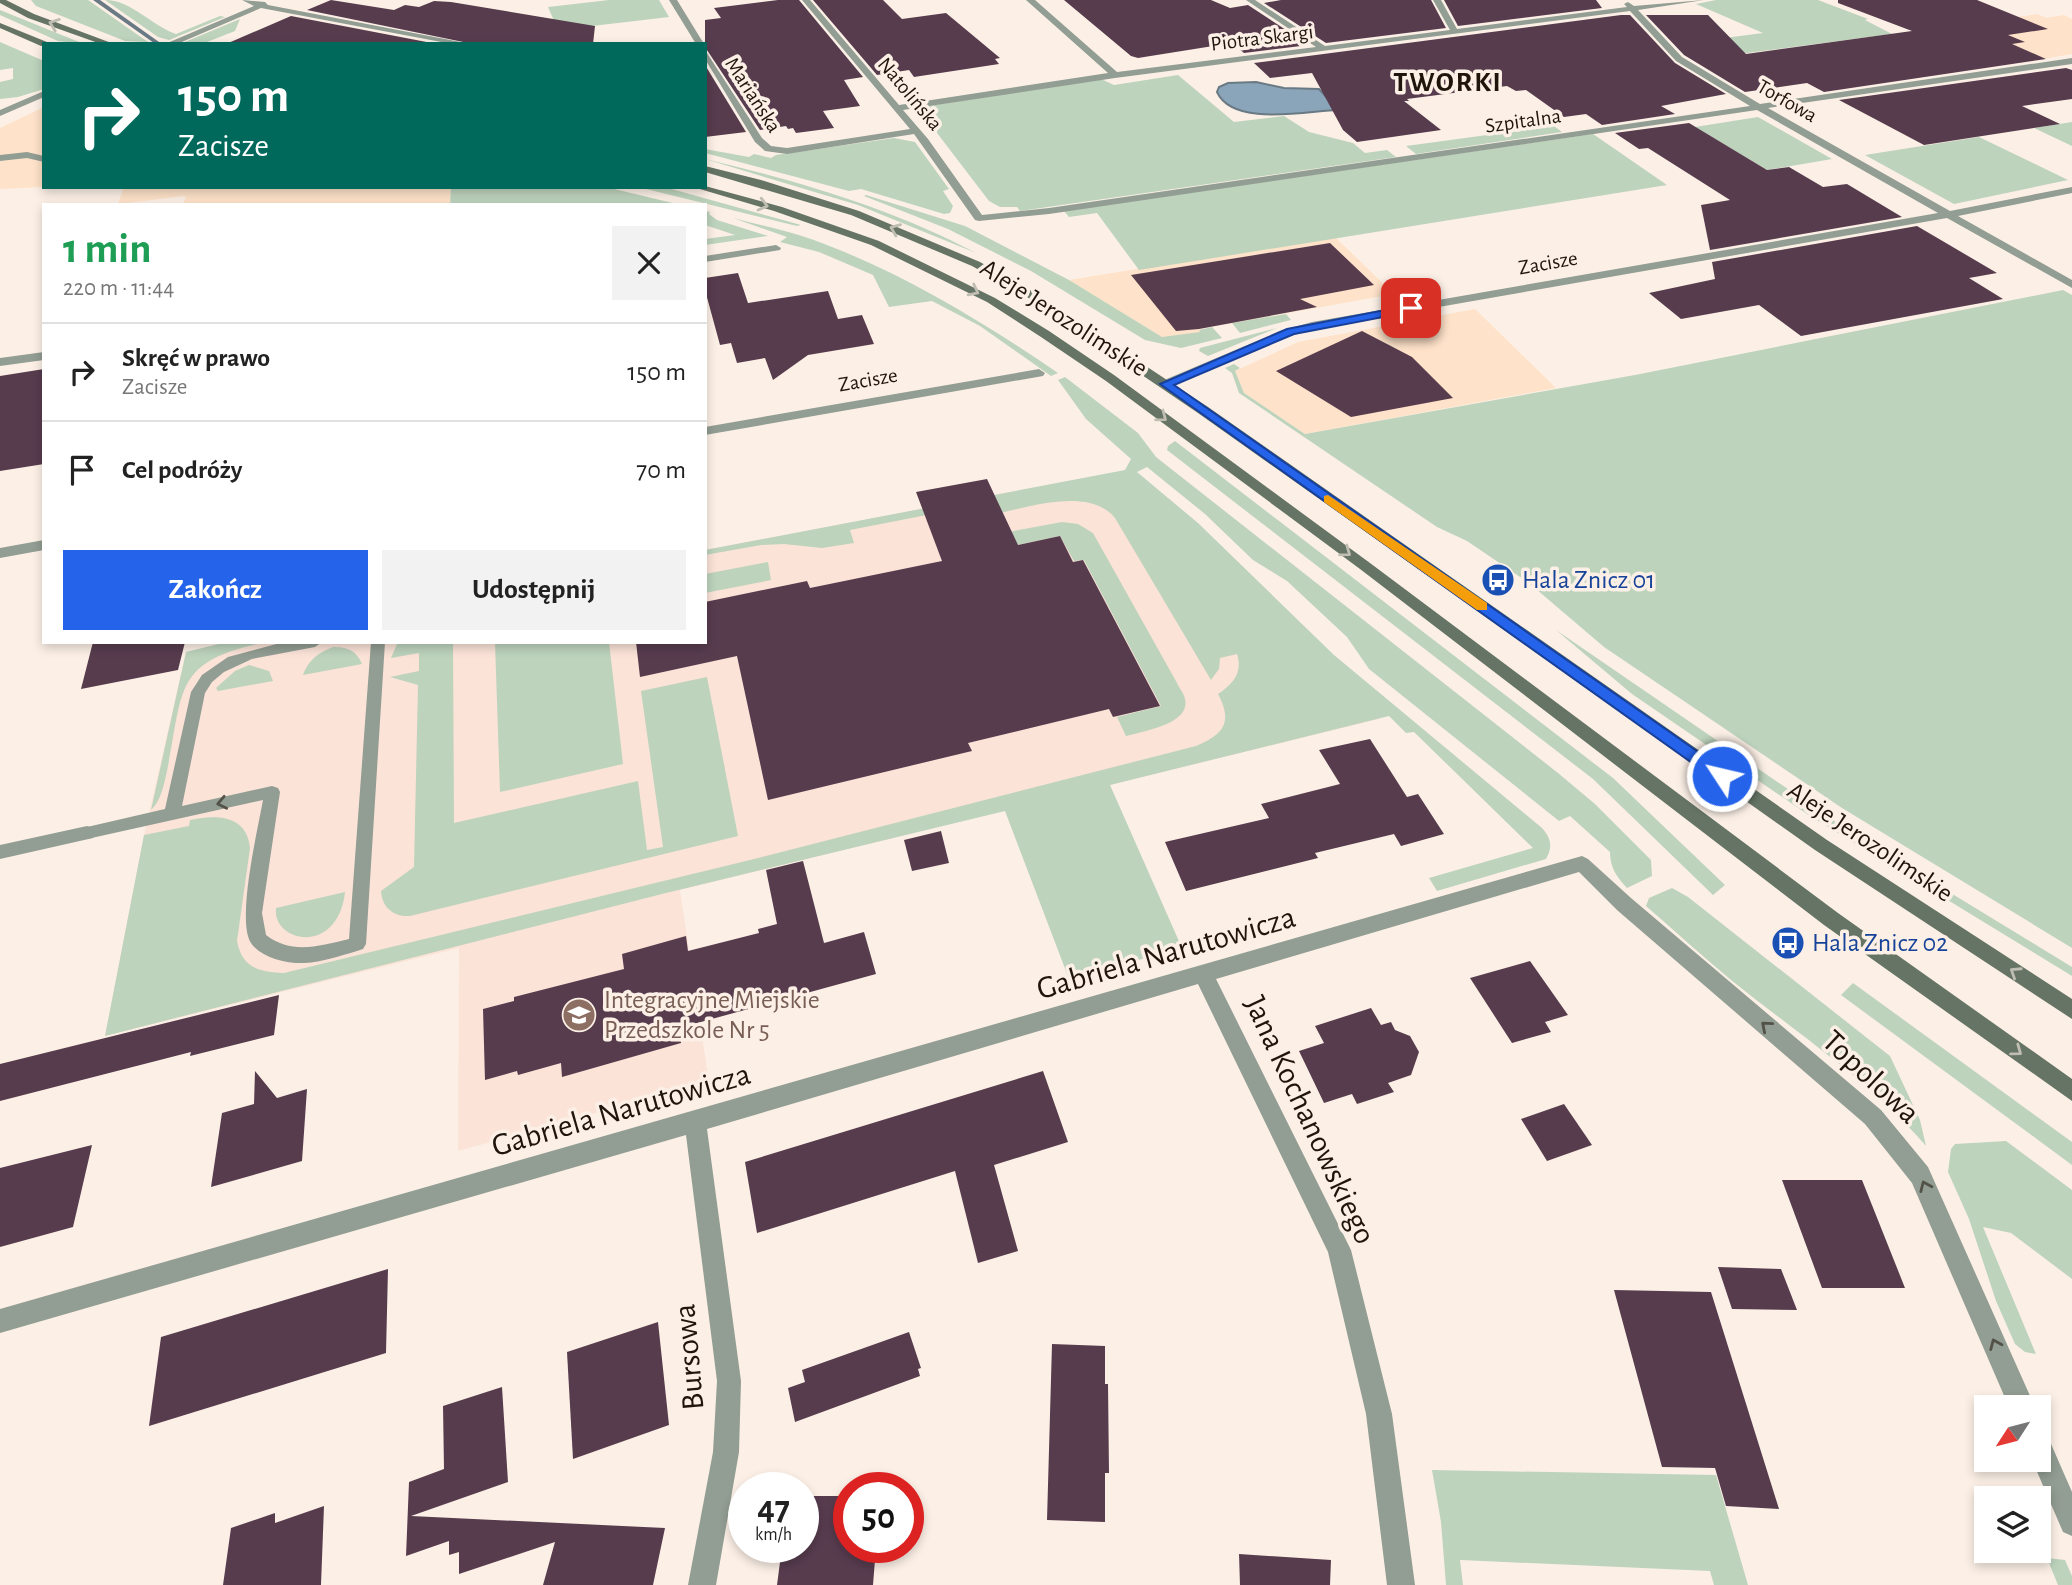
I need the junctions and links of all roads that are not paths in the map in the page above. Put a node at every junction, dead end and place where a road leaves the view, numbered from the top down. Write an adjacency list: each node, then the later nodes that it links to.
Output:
1 (0, 0): 15 (main road, one-way to 1)
2 (246, 0): 11 (street)
3 (275, 0): 11 (street)
4 (673, 0): 18 (street, Mariańska)
5 (806, 0): 26 (street, Natolińska)
6 (1030, 0): 23 (street)
7 (1250, 0): 20 (street)
8 (1437, 0): 14 (street)
9 (1625, 0): 12 (street, Torfowa)
10 (1700, 0): 12 (street, Piotra Skargi)
11 (261, 6): 16 (street); 17 (street)
12 (1634, 10): 14 (street, Piotra Skargi); 25 (street, Torfowa)
13 (0, 25): 19 (main road)
14 (1455, 32): 20 (street, Piotra Skargi)
15 (104, 42)
16 (174, 42)
17 (456, 42)
18 (699, 42)
19 (42, 43)
20 (1323, 48): 23 (street, Piotra Skargi)
21 (707, 55): 28 (street, Mariańska)
22 (2072, 61): 25 (street, Szpitalna)
23 (1115, 75): 26 (street, Piotra Skargi)
24 (42, 95): 27 (street)
25 (1758, 107): 36 (street, Torfowa); 37 (street, Szpitalna)
26 (896, 108): 28 (street, Natolińska)
27 (1, 111)
28 (916, 131): 37 (street, Natolińska)
29 (42, 149): 30 (lane)
30 (26, 155): 31 (lane); 32 (lane)
31 (0, 158)
32 (42, 159)
33 (707, 170): 44 (main road, Aleje Jerozolimskie, one-way to 33)
34 (705, 189): 56 (main road, Aleje Jerozolimskie, one-way to 56)
35 (2072, 190): 36 (street)
36 (1947, 215): 40 (street, Torfowa); 44 (street, Zacisze)
37 (979, 218)
38 (776, 248): 39 (street)
39 (707, 259)
40 (2072, 285)
41 (42, 356): 42 (street)
42 (0, 362)
43 (1039, 373): 45 (street, Zacisze)
44 (1166, 384): 55 (main road, Aleje Jerozolimskie, one-way to 44)
45 (707, 430)
46 (42, 545): 47 (street)
47 (0, 553)
48 (305, 644): 50 (lane)
49 (379, 644): 50 (lane, one-way to 50)
50 (172, 814): 51 (lane)
51 (87, 833): 52 (street)
52 (0, 852)
53 (1582, 864): 54 (street, Gabriela Narutowicza); 59 (street, Topolowa, one-way to 53)
54 (1203, 974): 57 (street, Gabriela Narutowicza); 63 (street, Jana Kochanowskiego)
55 (2072, 1010)
56 (2072, 1091)
57 (695, 1122): 58 (street, Gabriela Narutowicza); 62 (street, Bursowa)
58 (0, 1321)
59 (2017, 1395)
60 (2050, 1472): 61 (street)
61 (2072, 1523)
62 (702, 1585)
63 (1401, 1585)

